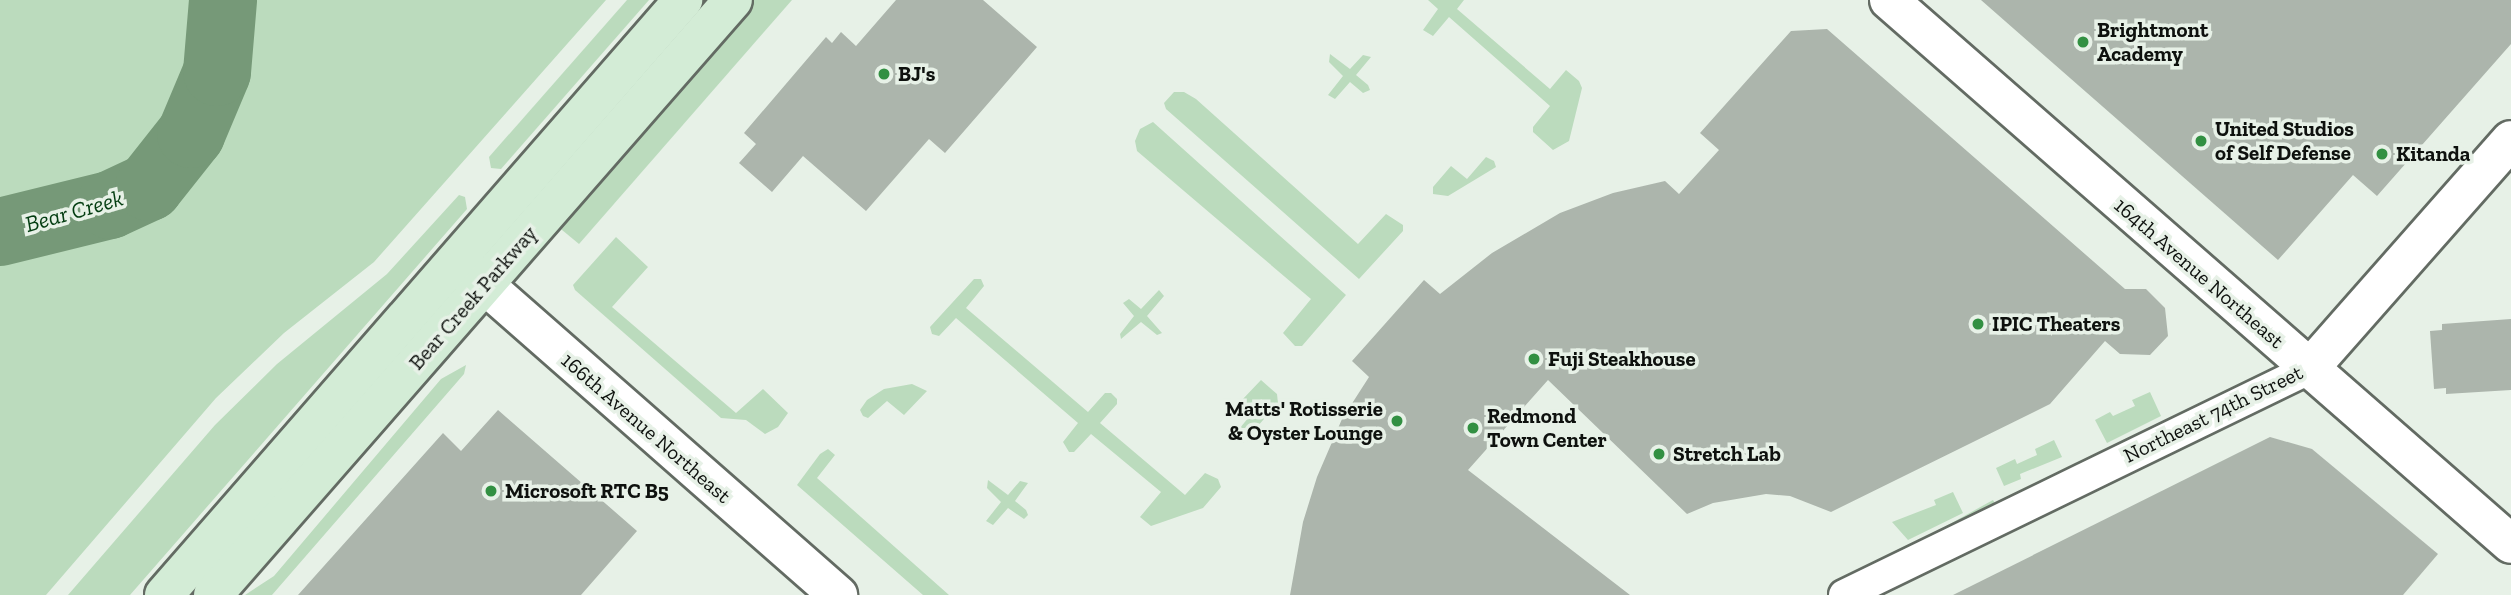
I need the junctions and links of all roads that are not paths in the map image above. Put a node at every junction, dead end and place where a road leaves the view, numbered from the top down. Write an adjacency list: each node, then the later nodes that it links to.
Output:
1 (683, 0): 5 (main road, Bear Creek Parkway)
2 (733, 0): 6 (main road, Bear Creek Parkway)
3 (1889, 0): 7 (street, 164th Avenue Northeast)
4 (2511, 140): 7 (street, Northeast 74th Street)
5 (456, 260): 6 (street, 166th Avenue Northeast); 9 (main road, Bear Creek Parkway)
6 (484, 285): 10 (main road, Bear Creek Parkway); 11 (street, 166th Avenue Northeast)
7 (2309, 369): 8 (street, 164th Avenue Northeast); 12 (street, Northeast 74th Street)
8 (2511, 544)
9 (164, 595)
10 (213, 595)
11 (838, 595)
12 (1844, 595)

